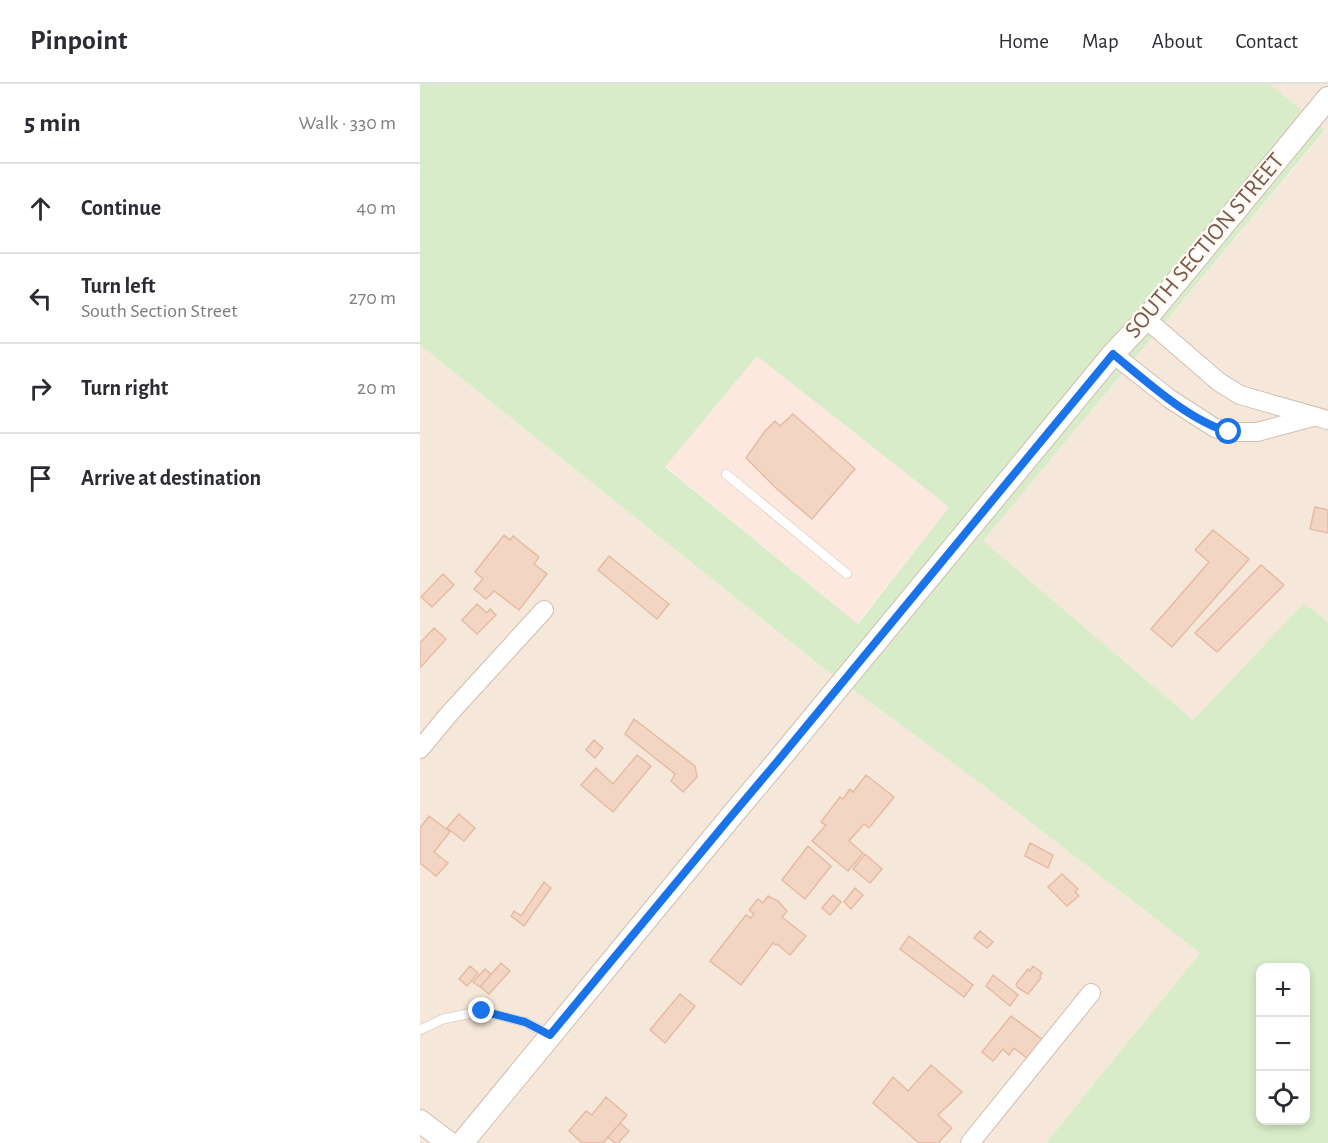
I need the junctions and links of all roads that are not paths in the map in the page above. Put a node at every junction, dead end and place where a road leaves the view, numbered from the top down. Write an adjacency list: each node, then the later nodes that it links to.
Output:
1 (1328, 98): 2 (street, SOUTH SECTION STREET)
2 (1146, 319): 3 (street, SOUTH SECTION STREET); 4 (street)
3 (1113, 354): 4 (street); 11 (street, SOUTH SECTION STREET)
4 (1320, 419)
5 (726, 474): 6 (lane)
6 (847, 574)
7 (544, 610): 8 (street)
8 (420, 749)
9 (1091, 993): 15 (street)
10 (420, 1030): 11 (lane)
11 (550, 1035): 14 (street, SOUTH SECTION STREET)
12 (420, 1121): 13 (street)
13 (449, 1143)
14 (462, 1143)
15 (970, 1143)

